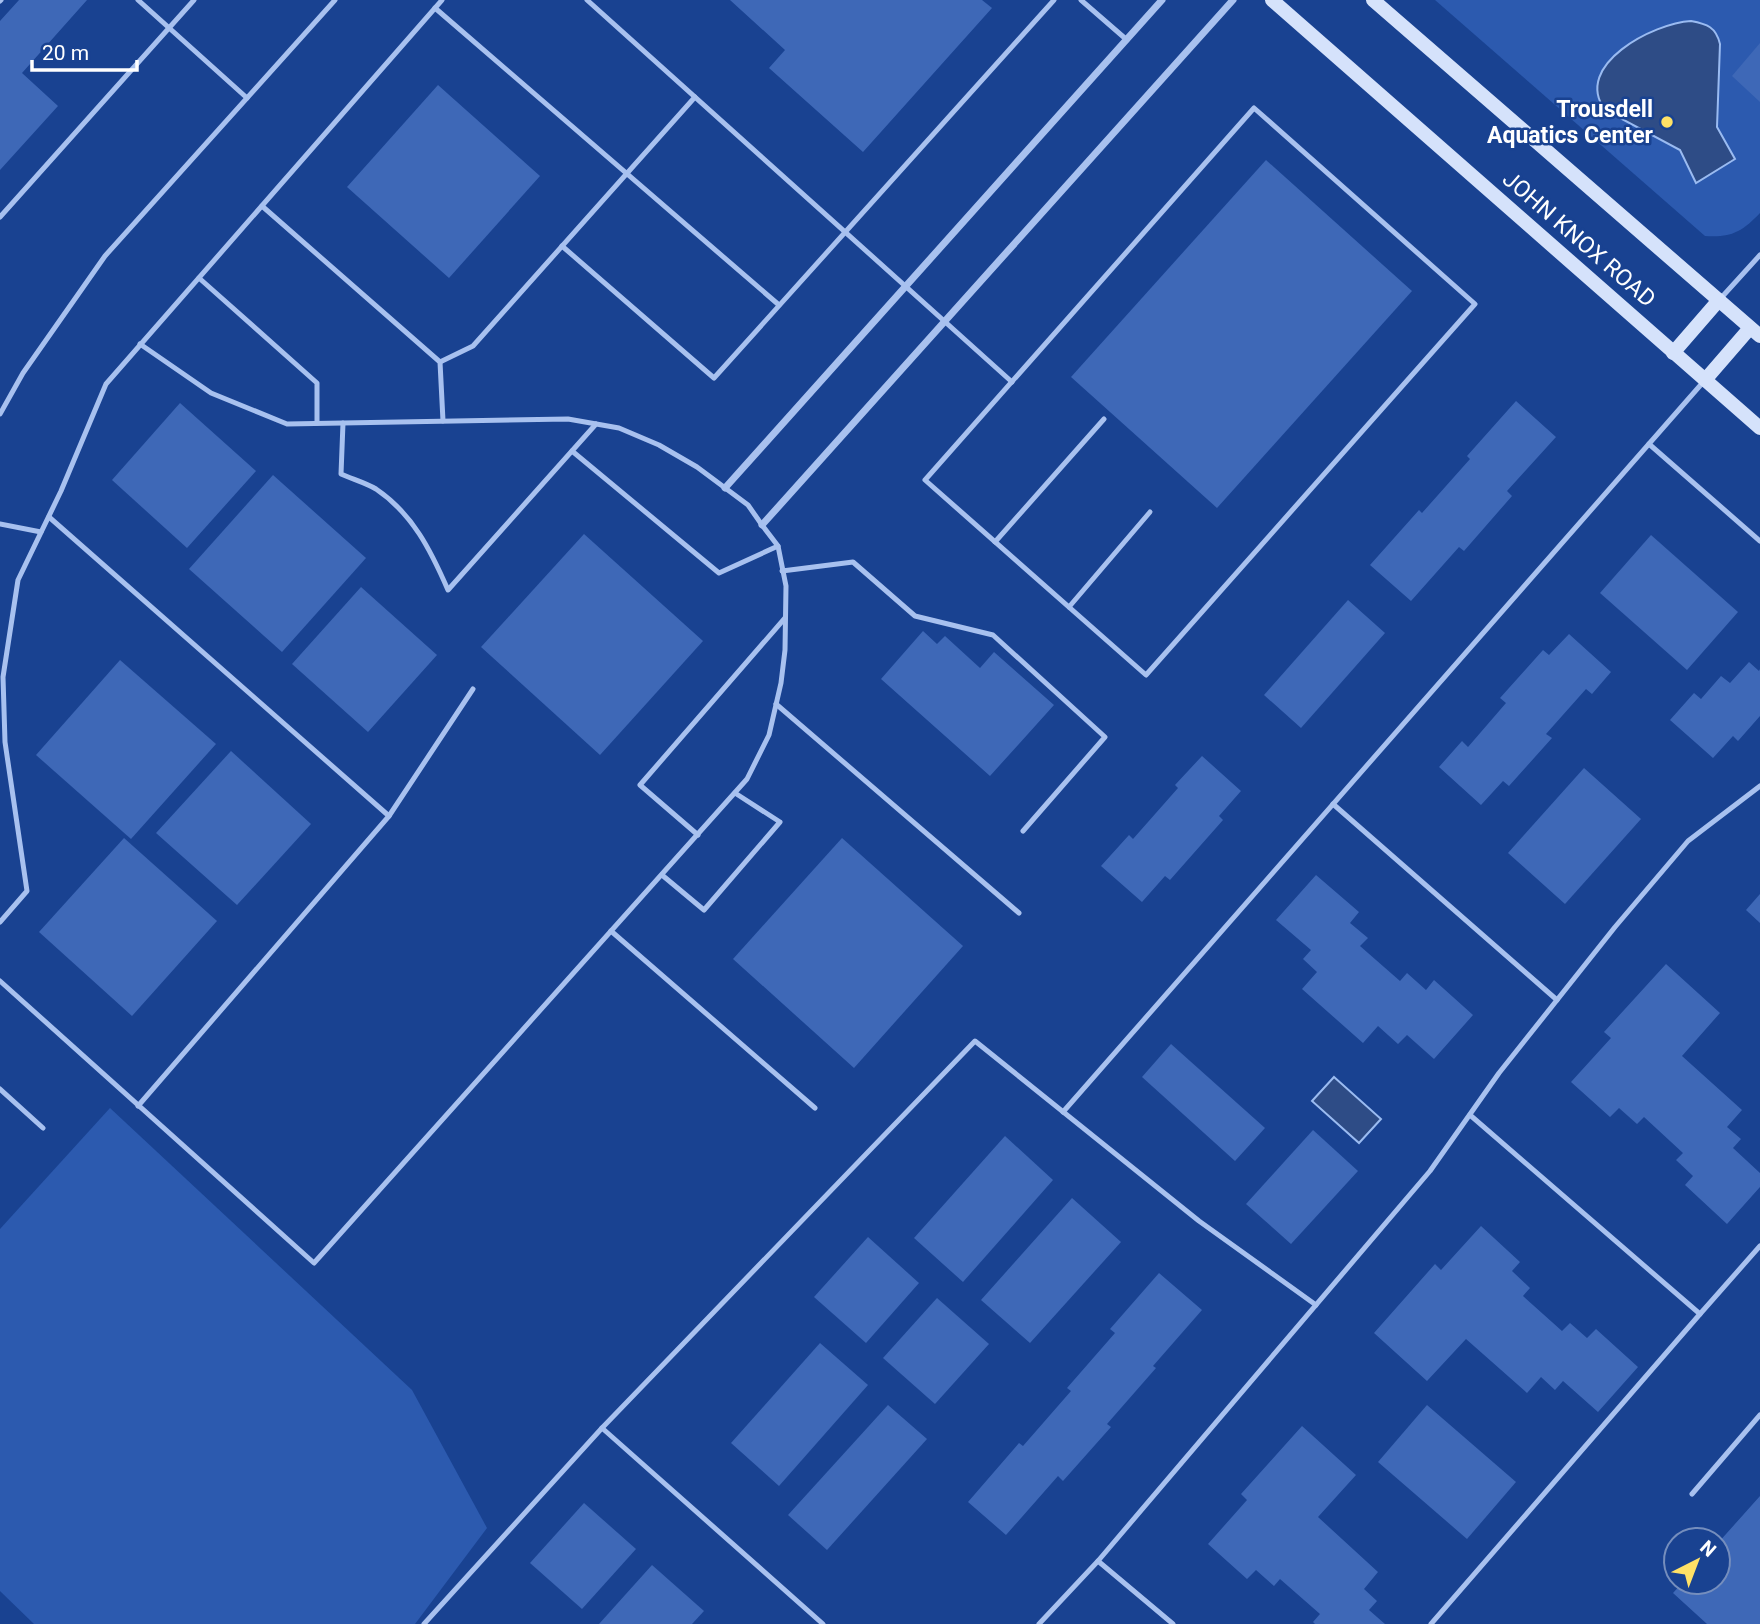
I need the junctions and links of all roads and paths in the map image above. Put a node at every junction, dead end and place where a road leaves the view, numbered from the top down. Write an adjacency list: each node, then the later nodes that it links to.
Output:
1 (138, 0): 13 (lane)
2 (194, 0): 13 (lane)
3 (335, 0): 16 (lane)
4 (442, 0): 12 (lane)
5 (587, 0): 15 (lane)
6 (1054, 0): 20 (lane)
7 (1080, 0): 14 (lane)
8 (1162, 0): 14 (street)
9 (1233, 0): 27 (street)
10 (1272, 0): 30 (main road, JOHN KNOX ROAD)
11 (1373, 0): 25 (main road, JOHN KNOX ROAD)
12 (435, 8): 17 (lane); 18 (lane)
13 (169, 28): 16 (lane); 19 (lane)
14 (1127, 40): 24 (street)
15 (695, 97): 17 (lane); 20 (lane)
16 (247, 98): 34 (lane)
17 (627, 173): 21 (lane); 26 (lane)
18 (262, 206): 23 (lane); 31 (lane)
19 (0, 218)
20 (845, 232): 24 (lane); 26 (lane)
21 (562, 246): 26 (lane); 31 (lane)
22 (1760, 255): 25 (lane)
23 (199, 278): 29 (lane); 37 (lane)
24 (905, 287): 27 (lane); 43 (street)
25 (1719, 300): 28 (main road, JOHN KNOX ROAD); 30 (main road)
26 (779, 305)
27 (944, 322): 33 (lane); 47 (street)
28 (1755, 332): 32 (main road)
29 (140, 344): 37 (lane); 45 (lane)
30 (1674, 353): 32 (main road, JOHN KNOX ROAD)
31 (440, 362): 36 (lane)
32 (1705, 380): 40 (main road, JOHN KNOX ROAD); 41 (lane)
33 (1012, 382): 50 (lane); 53 (lane)
34 (0, 414)
35 (1104, 419): 50 (lane)
36 (443, 421): 38 (lane); 39 (lane)
37 (317, 423): 38 (lane)
38 (343, 423): 42 (lane)
39 (596, 424): 42 (lane); 43 (lane)
40 (1760, 428)
41 (1649, 444): 49 (lane); 59 (lane)
42 (572, 451): 51 (lane)
43 (725, 488): 47 (lane)
44 (1150, 512): 53 (lane)
45 (49, 517): 48 (lane); 60 (lane)
46 (0, 524): 48 (lane)
47 (762, 525): 51 (lane)
48 (41, 532): 65 (lane)
49 (1760, 541)
50 (995, 542): 53 (lane)
51 (778, 546): 52 (lane)
52 (782, 571): 54 (lane); 61 (lane)
53 (1069, 607)
54 (785, 618): 56 (lane); 62 (lane)
55 (474, 689): 60 (lane)
56 (776, 704): 58 (lane); 64 (lane)
57 (1760, 786): 68 (lane)
58 (735, 793): 62 (lane); 63 (lane)
59 (1333, 804): 68 (lane); 72 (lane)
60 (388, 816): 70 (lane)
61 (1023, 831)
62 (698, 835): 63 (lane)
63 (662, 875): 66 (lane)
64 (1019, 913)
65 (0, 922)
66 (611, 931): 70 (lane); 71 (lane)
67 (0, 981): 70 (lane)
68 (1557, 1000): 73 (lane)
69 (0, 1089): 74 (lane)
70 (138, 1106)
71 (815, 1108)
72 (1063, 1112): 76 (lane); 80 (lane)
73 (1470, 1115): 76 (lane); 77 (lane)
74 (43, 1128)
75 (1760, 1246): 77 (lane)
76 (1316, 1305): 82 (lane)
77 (1700, 1314): 87 (lane)
78 (1760, 1415): 79 (lane)
79 (1757, 1423): 81 (lane)
80 (601, 1428): 83 (lane); 84 (lane)
81 (1692, 1494)
82 (1098, 1561): 85 (lane); 86 (lane)
83 (424, 1624)
84 (823, 1624)
85 (1039, 1624)
86 (1173, 1624)
87 (1431, 1624)

